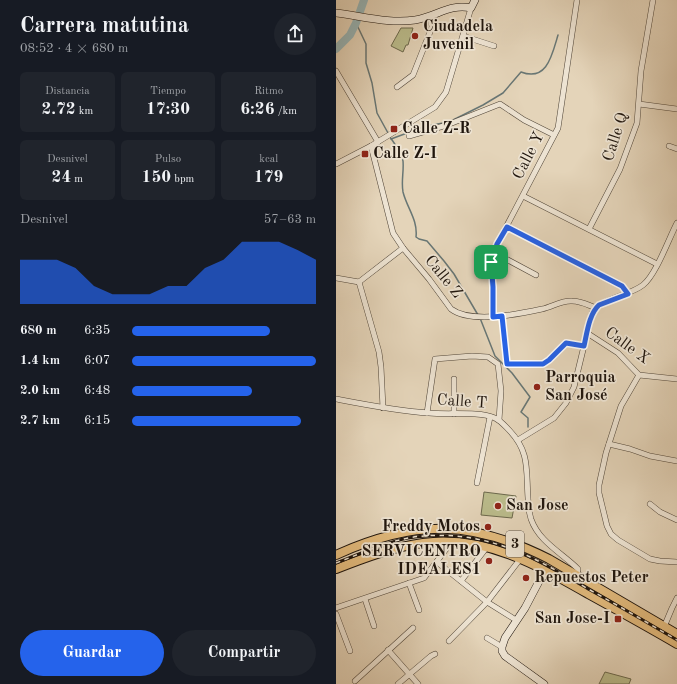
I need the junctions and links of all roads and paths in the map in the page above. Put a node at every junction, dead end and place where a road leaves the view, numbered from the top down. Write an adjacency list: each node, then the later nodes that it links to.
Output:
1 (475, 0): 4 (street)
2 (577, 0): 13 (street, Calle Y)
3 (653, 0): 11 (street, Calle Q)
4 (472, 8): 6 (street); 7 (street)
5 (336, 13): 6 (street)
6 (430, 17): 10 (street)
7 (463, 36): 8 (street); 15 (street)
8 (494, 46)
9 (336, 71): 15 (street)
10 (397, 87)
11 (639, 104): 12 (street); 23 (street, Calle Q)
12 (677, 109)
13 (554, 135): 14 (street); 20 (street, Calle Y)
14 (409, 136)
15 (378, 142): 16 (street)
16 (371, 146): 19 (street); 24 (street, Calle Z)
17 (669, 146): 18 (street)
18 (677, 149)
19 (336, 164)
20 (523, 196): 22 (street, Calle Y); 23 (street)
21 (677, 223): 26 (street)
22 (507, 227): 25 (street, Calle Y); 30 (street)
23 (589, 229): 26 (street)
24 (403, 248): 29 (street); 33 (street, Calle Z)
25 (493, 252): 27 (street); 33 (street, Calle Y)
26 (657, 264): 30 (street)
27 (536, 274)
28 (336, 278): 29 (street)
29 (359, 282): 40 (street)
30 (628, 294): 31 (street)
31 (596, 308): 32 (street, Calle Z); 34 (street)
32 (502, 316): 33 (street, Calle Z); 35 (street)
33 (493, 317)
34 (587, 333): 35 (street); 36 (street, Calle X)
35 (584, 346): 45 (street)
36 (639, 375): 38 (street, Calle X); 46 (street)
37 (454, 379): 42 (street)
38 (677, 379)
39 (336, 399): 40 (street, Calle T)
40 (383, 408): 41 (street, Calle T)
41 (427, 413): 42 (street, Calle T); 44 (street)
42 (454, 414): 43 (street, Calle T)
43 (490, 417): 44 (street, Calle T); 48 (street)
44 (499, 420): 45 (street, Calle T)
45 (518, 440): 59 (street, Calle T)
46 (609, 444): 47 (street); 56 (street)
47 (677, 461)
48 (477, 483)
49 (650, 504): 50 (street)
50 (677, 520)
51 (449, 542): 52 (main road, 3); 55 (street); 57 (main road, 3)
52 (487, 547): 54 (main road, 3); 60 (street)
53 (336, 555): 59 (main road, 3)
54 (521, 558): 58 (main road, 3); 64 (street)
55 (437, 562): 60 (street); 61 (street)
56 (677, 562)
57 (336, 569)
58 (545, 570): 68 (street); 75 (main road, 3)
59 (577, 575): 70 (main road, 3)
60 (462, 581): 64 (street)
61 (409, 583): 63 (street); 66 (street)
62 (677, 598): 70 (street)
63 (365, 599): 65 (street); 69 (street)
64 (487, 602): 68 (street); 74 (street)
65 (336, 608)
66 (419, 610)
67 (336, 614): 78 (street)
68 (516, 620): 76 (street)
69 (374, 626)
70 (664, 626): 72 (main road, 3)
71 (413, 628): 77 (street)
72 (677, 634)
73 (487, 638): 76 (street)
74 (449, 642)
75 (677, 644)
76 (502, 647): 84 (street)
77 (388, 650): 80 (street); 81 (street)
78 (350, 651)
79 (435, 654): 80 (street)
80 (409, 674): 82 (street); 83 (street)
81 (355, 681)
82 (398, 684)
83 (418, 684)
84 (544, 684)

